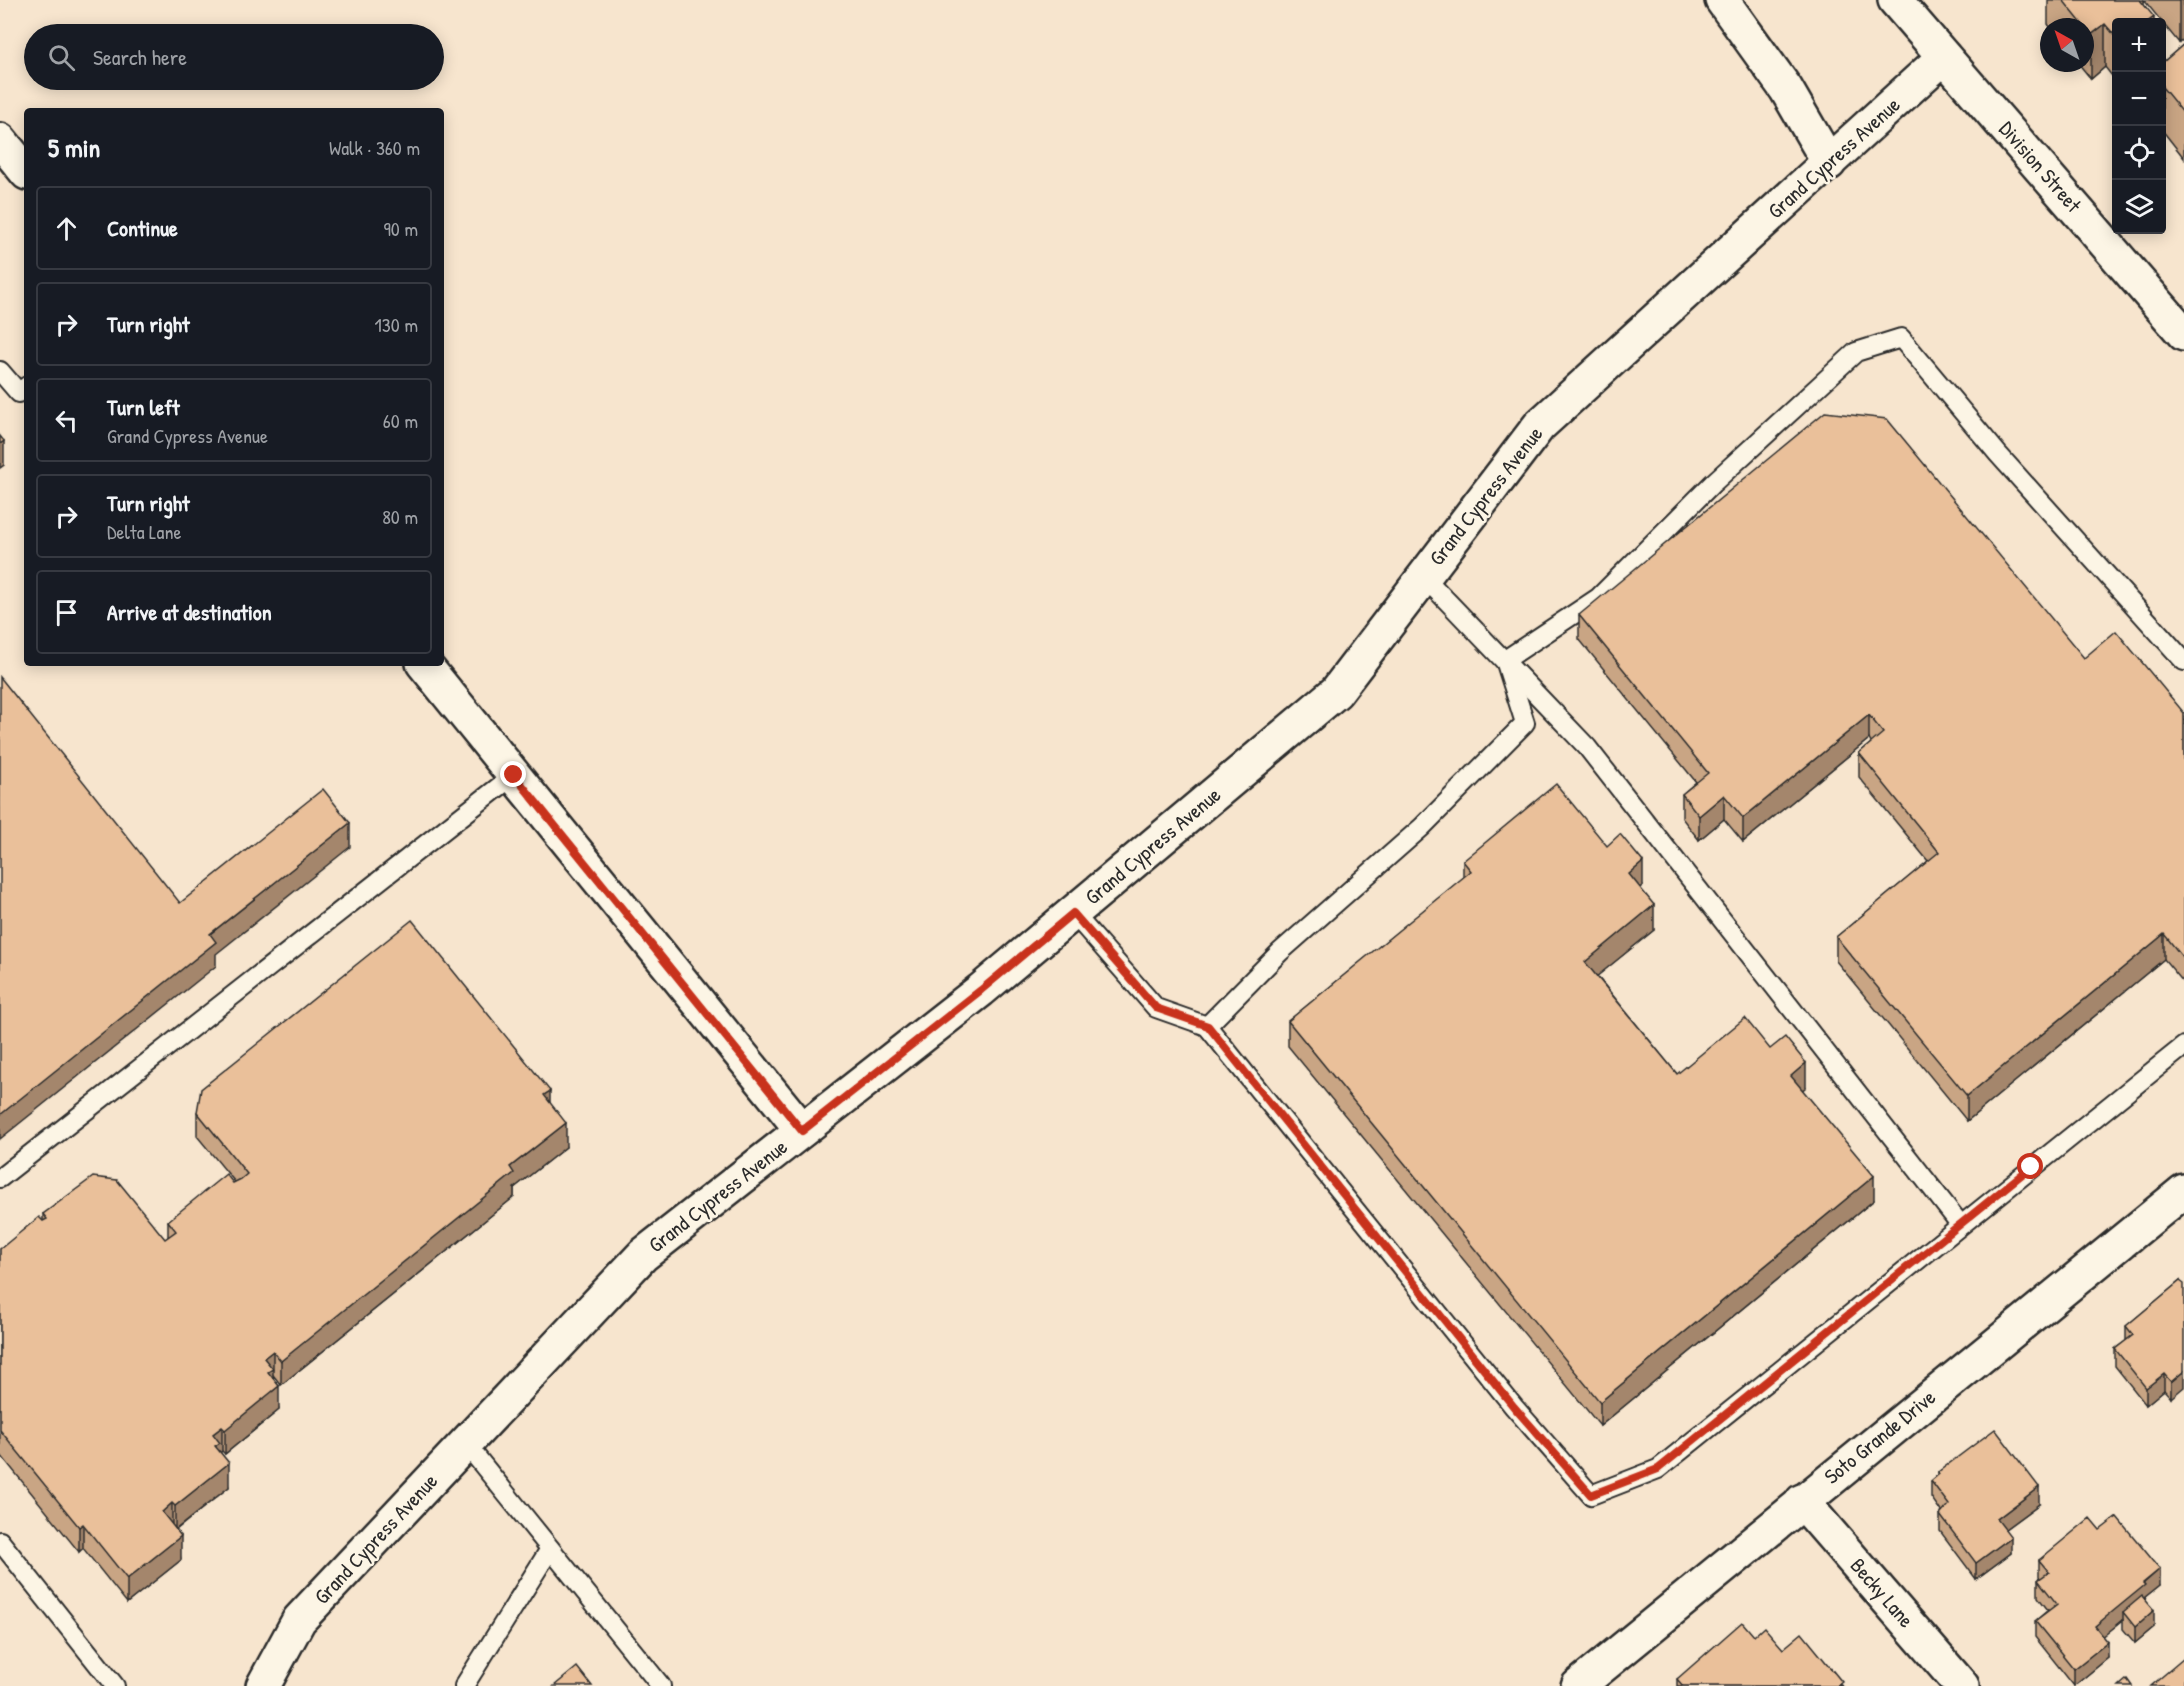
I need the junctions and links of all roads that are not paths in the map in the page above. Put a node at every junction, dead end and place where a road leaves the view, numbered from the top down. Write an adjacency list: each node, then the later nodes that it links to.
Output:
1 (1722, 0): 5 (street)
2 (1895, 0): 3 (street, Division Street)
3 (1944, 57): 5 (street, Grand Cypress Avenue); 7 (street, Division Street)
4 (0, 140): 6 (street)
5 (1829, 163): 10 (street, Grand Cypress Avenue)
6 (24, 169)
7 (2184, 334)
8 (0, 370): 9 (lane)
9 (24, 389)
10 (1424, 578): 11 (lane); 15 (street, Grand Cypress Avenue)
11 (1505, 660): 12 (lane); 16 (lane); 21 (lane)
12 (2184, 661)
13 (425, 666): 14 (street)
14 (514, 775): 18 (street); 19 (lane)
15 (1073, 913): 16 (lane); 18 (street, Grand Cypress Avenue)
16 (1208, 1026): 21 (lane)
17 (2184, 1046): 21 (lane)
18 (802, 1131): 22 (street, Grand Cypress Avenue)
19 (0, 1178)
20 (2184, 1191): 23 (street, Soto Grande Drive)
21 (1960, 1224)
22 (466, 1444): 25 (lane); 27 (street, Grand Cypress Avenue)
23 (1802, 1501): 30 (street, Soto Grande Drive); 31 (street, Becky Lane)
24 (0, 1541): 26 (lane)
25 (550, 1549): 28 (lane); 29 (lane)
26 (115, 1686)
27 (263, 1686)
28 (464, 1686)
29 (661, 1686)
30 (1578, 1686)
31 (1962, 1686)

